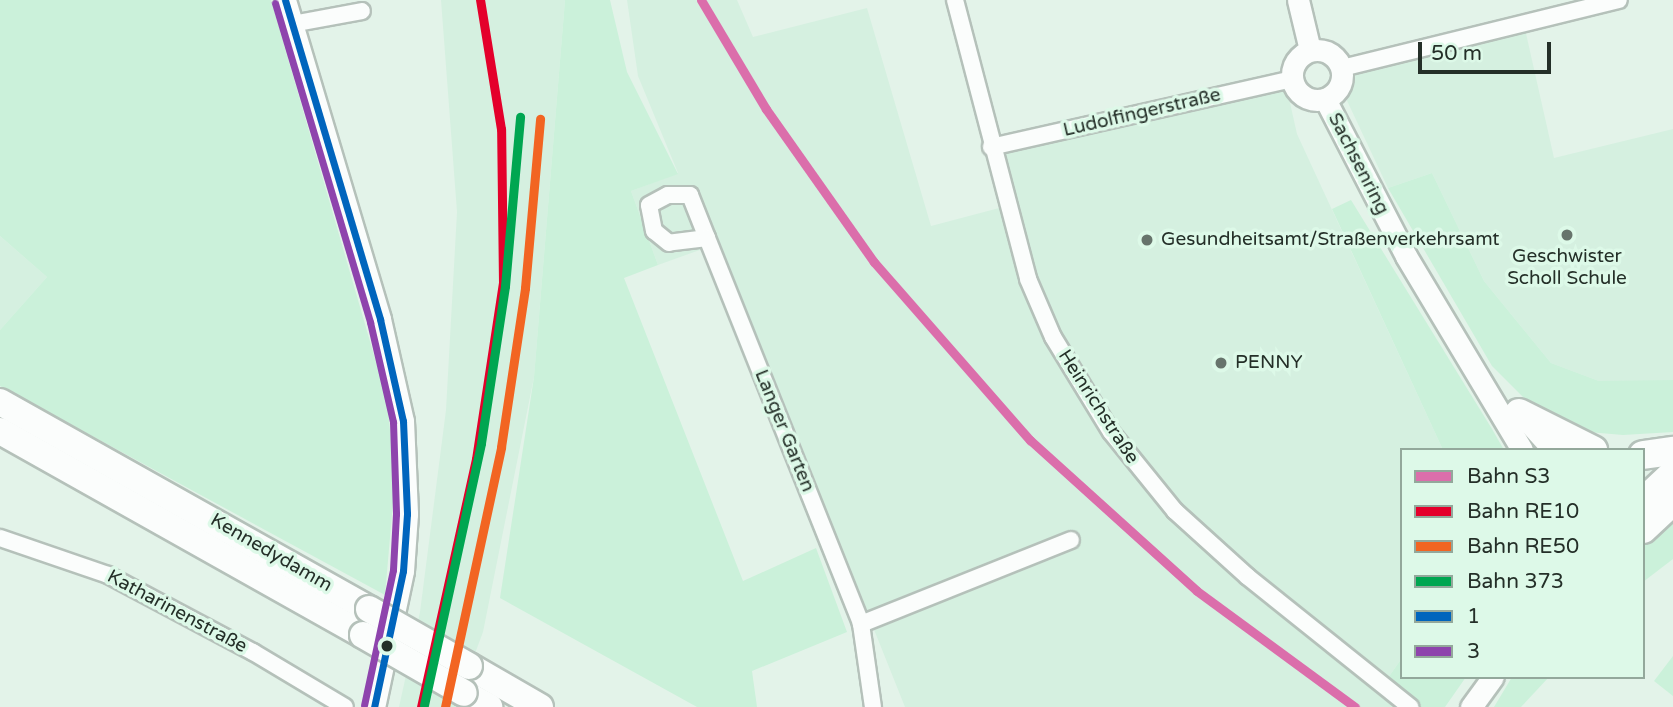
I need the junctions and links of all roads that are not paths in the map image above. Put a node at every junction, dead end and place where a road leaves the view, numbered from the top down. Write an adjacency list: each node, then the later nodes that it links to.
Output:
1 (285, 0): 7 (street)
2 (955, 0): 12 (street, Heinrichstraße)
3 (1298, 0): 8 (street)
4 (1619, 0): 5 (street)
5 (1601, 2): 9 (street)
6 (362, 11): 7 (street)
7 (292, 24): 32 (street)
8 (1310, 50): 9 (street); 10 (street)
9 (1342, 68): 11 (street, Sachsenring)
10 (1292, 79): 11 (street, Sachsenring); 12 (street, Ludolfingerstraße)
11 (1325, 99): 16 (street, Sachsenring)
12 (991, 147): 35 (street, Heinrichstraße)
13 (707, 238): 28 (street, Langer Garten)
14 (0, 402): 34 (main road, Kennedydamm, bridge)
15 (0, 431): 33 (main road, Kennedydamm, bridge)
16 (1515, 431): 17 (street, Sachsenring); 18 (street, Sachsenring); 19 (highway)
17 (1521, 448)
18 (1549, 448)
19 (1585, 448)
20 (1673, 451): 21 (highway)
21 (1645, 455)
22 (1673, 474): 23 (highway)
23 (1645, 500)
24 (1673, 501): 25 (highway)
25 (1645, 527)
26 (0, 538): 31 (street, Katharinenstraße)
27 (1071, 540): 28 (street)
28 (861, 624): 30 (street, Langer Garten)
29 (1492, 679): 36 (street)
30 (874, 706)
31 (345, 707)
32 (374, 707)
33 (489, 707)
34 (540, 707)
35 (1410, 707)
36 (1471, 707)

